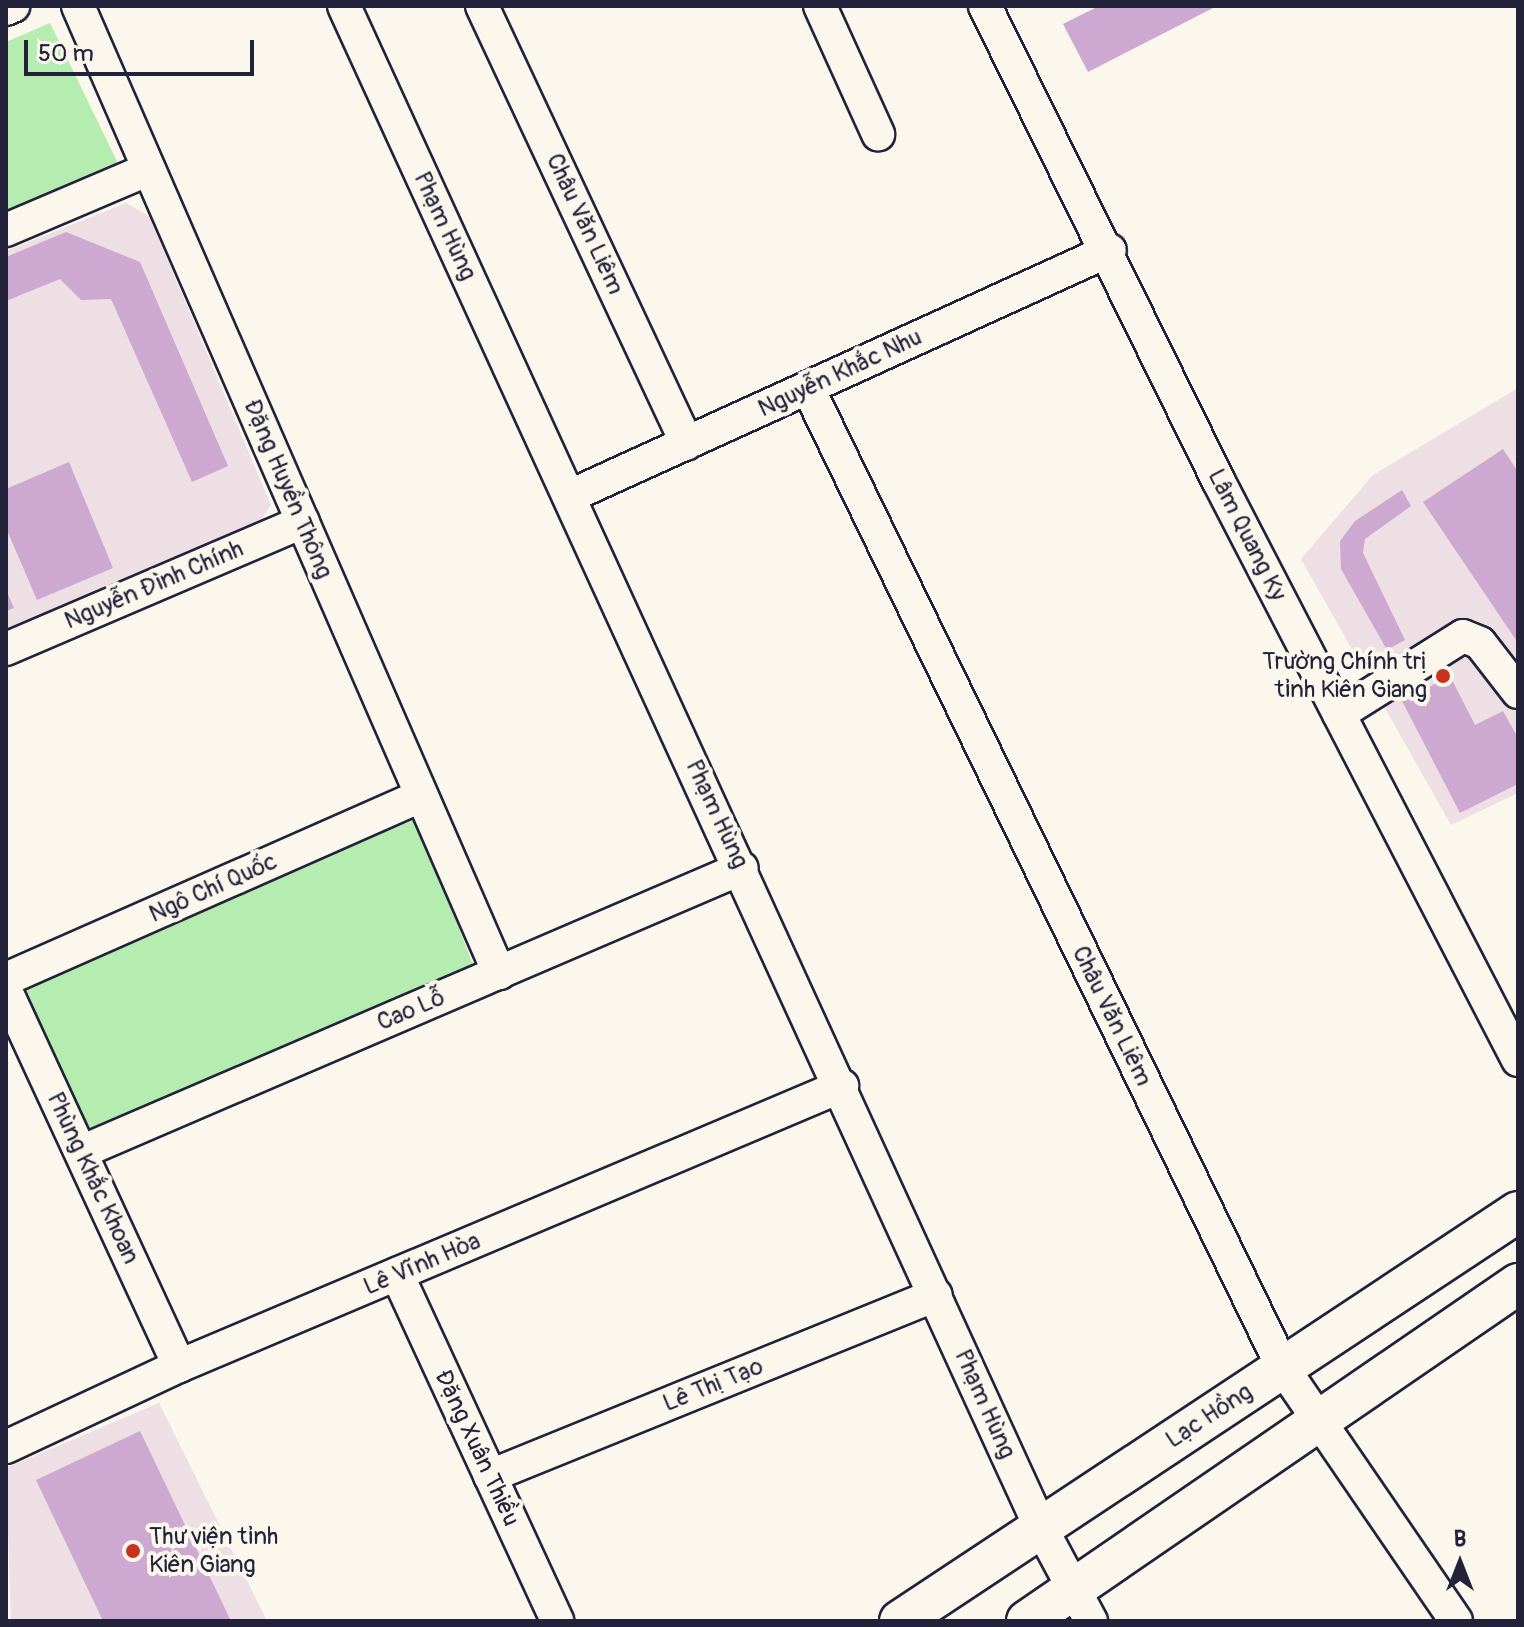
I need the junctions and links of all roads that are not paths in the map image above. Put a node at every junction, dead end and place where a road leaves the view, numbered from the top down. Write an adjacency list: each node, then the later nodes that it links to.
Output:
1 (13, 6): 7 (street)
2 (78, 6): 9 (street, Đặng Huyền Thông)
3 (344, 6): 14 (street, Phạm Hùng)
4 (482, 6): 13 (street, Châu Văn Liêm)
5 (820, 6): 8 (street)
6 (985, 6): 11 (street, Lâm Quang Ky)
7 (6, 9)
8 (878, 134)
9 (149, 169): 10 (street); 15 (street, Đặng Huyền Thông)
10 (6, 230)
11 (1110, 250): 12 (street, Nguyễn Khắc Nhu); 18 (street, Lâm Quang Ky)
12 (808, 388): 13 (street, Nguyễn Khắc Nhu); 32 (street, Châu Văn Liêm)
13 (687, 443): 14 (street, Nguyễn Khắc Nhu)
14 (570, 496): 20 (street, Phạm Hùng)
15 (303, 522): 16 (street, Nguyễn Đình Chính); 19 (street, Đặng Huyền Thông)
16 (6, 649)
17 (1518, 692): 18 (street)
18 (1339, 714): 24 (street, Lâm Quang Ky)
19 (420, 796): 21 (street, Đặng Huyền Thông); 22 (street, Ngô Chí Quốc)
20 (742, 868): 21 (street, Cao Lỗ); 25 (street, Phạm Hùng)
21 (499, 973): 26 (street, Cao Lỗ)
22 (6, 979)
23 (6, 991): 26 (street, Phùng Khắc Khoan)
24 (1518, 1060)
25 (842, 1086): 28 (street, Lê Vĩnh Hòa); 30 (street, Phạm Hùng)
26 (81, 1152): 31 (street, Phùng Khắc Khoan)
27 (1518, 1212): 32 (main road, Lạc Hồng)
28 (397, 1274): 31 (street, Lê Vĩnh Hòa); 35 (street, Đặng Xuân Thiều)
29 (1518, 1284): 33 (main road)
30 (936, 1295): 35 (street, Lê Thị Tạo); 36 (street, Phạm Hùng)
31 (179, 1366): 34 (street, Lê Vĩnh Hòa)
32 (1283, 1368): 33 (street, Châu Văn Liêm); 36 (main road, Lạc Hồng)
33 (1318, 1423): 37 (main road); 41 (street, Châu Văn Liêm)
34 (6, 1447)
35 (490, 1476): 38 (street, Đặng Xuân Thiều)
36 (1040, 1526): 37 (street, Phạm Hùng); 39 (main road, Lạc Hồng)
37 (1083, 1606): 40 (main road)
38 (557, 1621)
39 (900, 1621)
40 (1027, 1621)
41 (1456, 1621)

